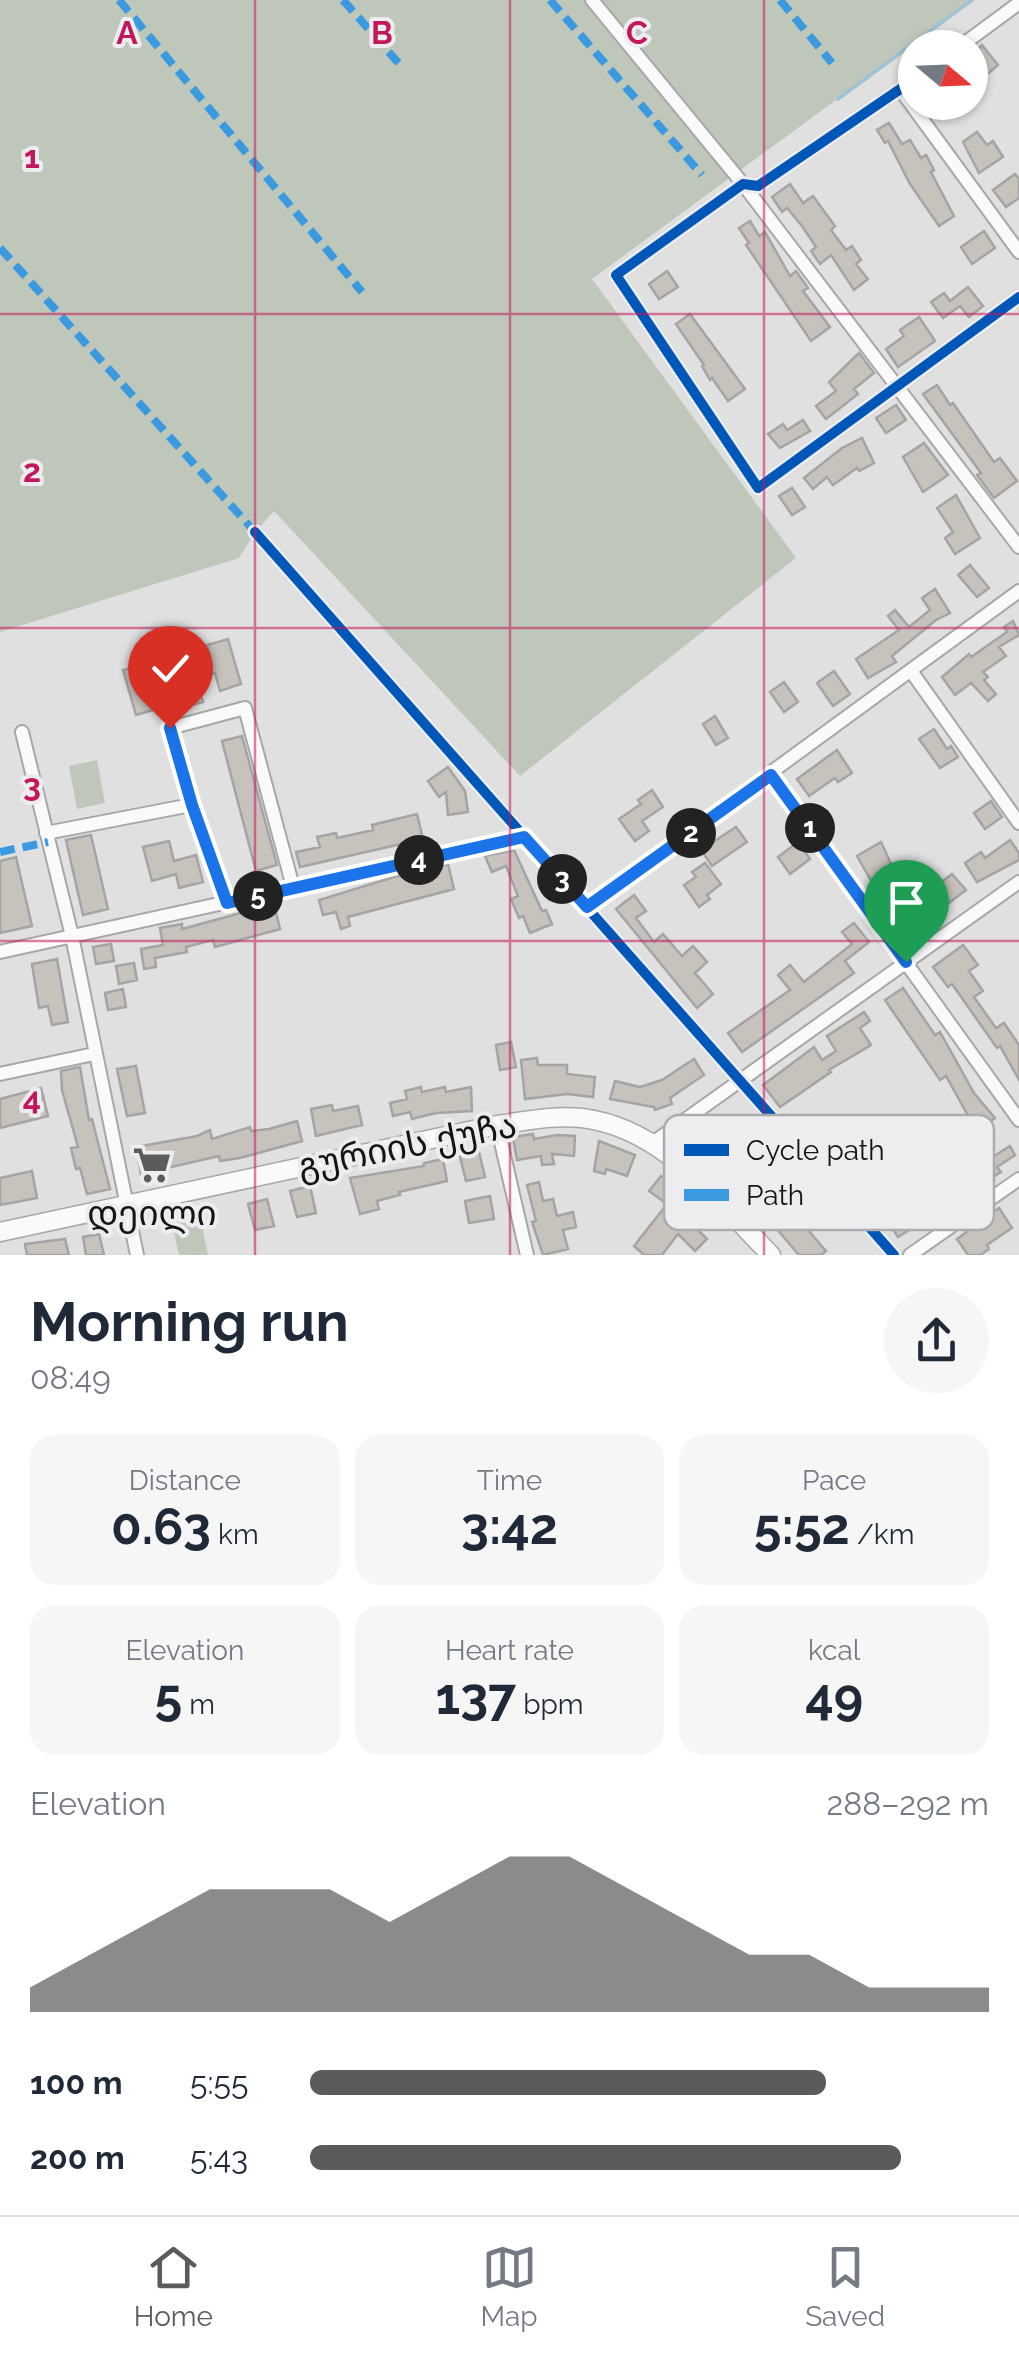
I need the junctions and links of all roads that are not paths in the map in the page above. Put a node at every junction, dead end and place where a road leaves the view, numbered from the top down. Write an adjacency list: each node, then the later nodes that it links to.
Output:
1 (592, 0): 6 (street)
2 (1019, 2): 3 (street)
3 (982, 30)
4 (898, 90): 6 (street)
5 (923, 120): 7 (street)
6 (743, 184): 9 (street); 9 (street)
7 (1019, 252)
8 (1019, 297): 9 (street)
9 (898, 387): 11 (street)
10 (256, 532): 19 (street)
11 (1019, 547)
12 (1019, 592): 13 (street)
13 (911, 671): 15 (street); 17 (street)
14 (22, 732): 18 (street)
15 (771, 775): 23 (street); 26 (street)
16 (192, 805): 18 (street); 21 (street); 22 (street)
17 (1019, 823)
18 (46, 833): 24 (street)
19 (524, 837): 21 (street); 23 (street)
20 (1019, 882): 26 (street)
21 (293, 887): 22 (street)
22 (227, 903): 24 (street)
23 (587, 907): 29 (street)
24 (72, 936): 25 (street); 27 (street)
25 (0, 952)
26 (906, 962): 29 (street); 32 (street)
27 (94, 1054): 28 (street); 39 (street)
28 (0, 1074)
29 (741, 1080): 30 (street); 31 (street)
30 (692, 1115)
31 (772, 1115)
32 (1019, 1120)
33 (497, 1125): 35 (highway, გურიის ქუჩა); 39 (highway, გურიის ქუჩა); 45 (street)
34 (664, 1135): 35 (street)
35 (654, 1142): 36 (highway, გურიის ქუჩა)
36 (664, 1150)
37 (1019, 1179): 38 (street)
38 (994, 1196)
39 (127, 1204): 43 (highway, გურიის ქუჩა); 44 (street)
40 (747, 1230): 46 (highway, გურიის ქუჩა)
41 (872, 1230): 47 (street)
42 (946, 1230): 48 (street)
43 (0, 1232)
44 (137, 1255)
45 (527, 1255)
46 (771, 1255)
47 (894, 1255)
48 (910, 1255)

